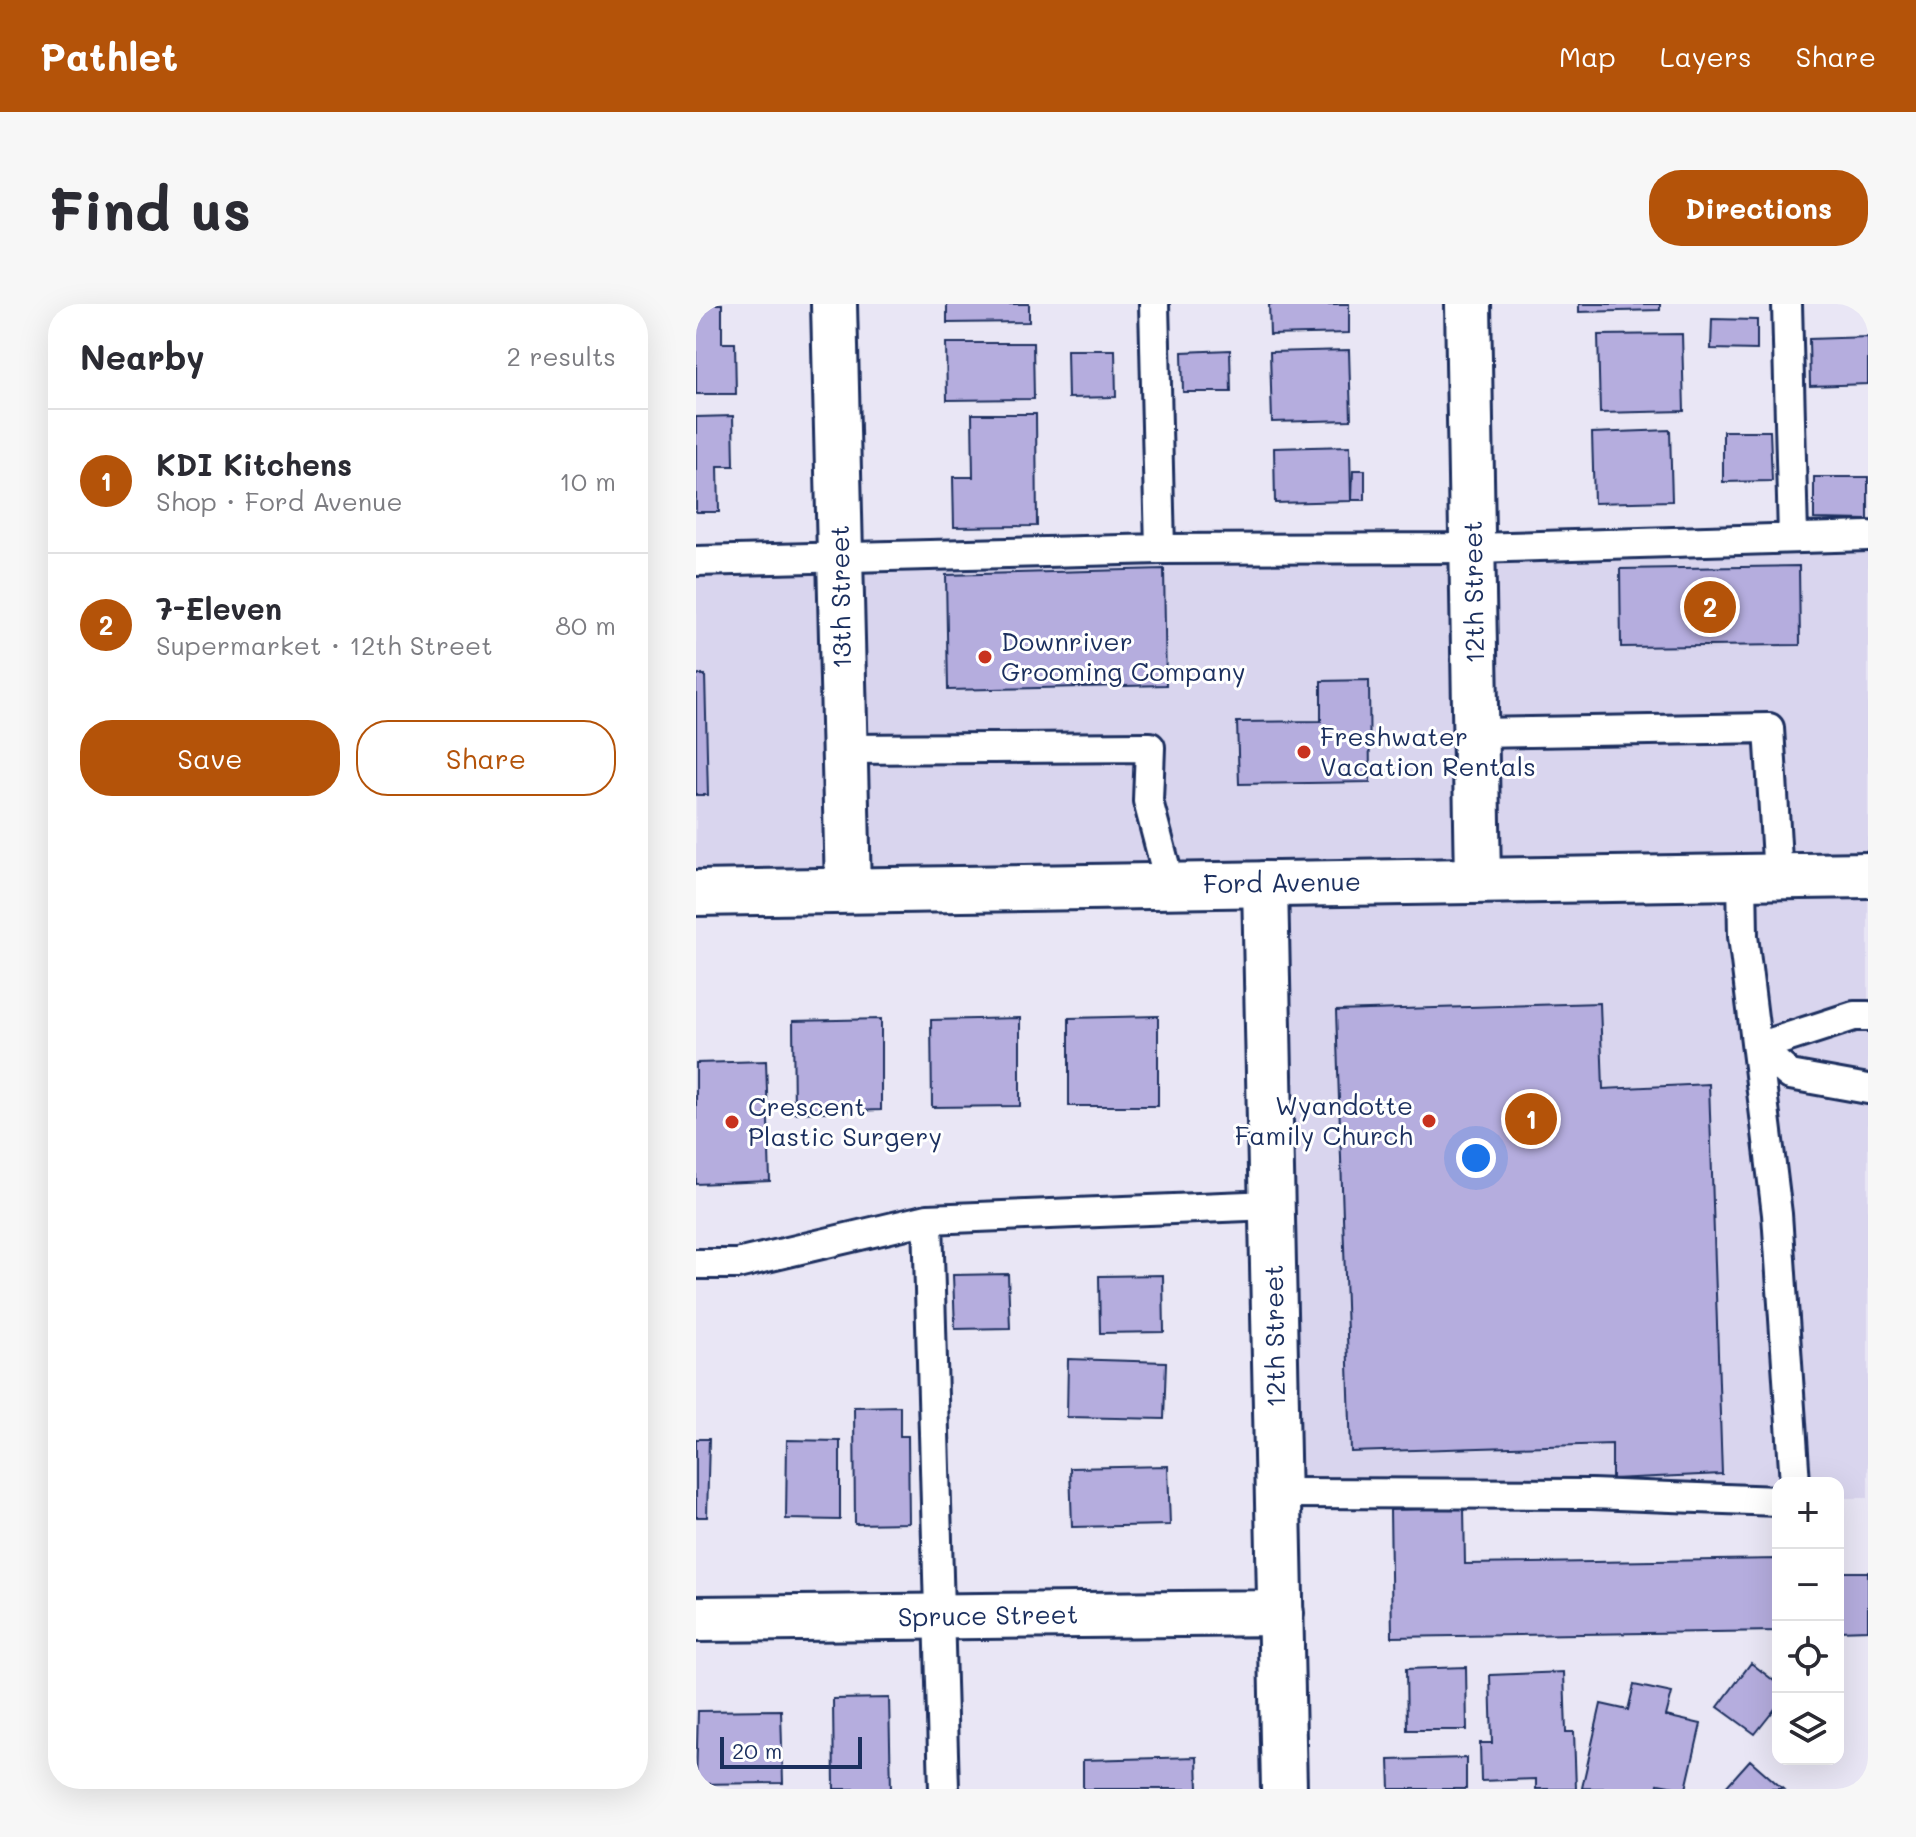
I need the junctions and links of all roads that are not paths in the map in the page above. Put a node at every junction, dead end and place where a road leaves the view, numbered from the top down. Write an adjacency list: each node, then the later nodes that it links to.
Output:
1 (834, 304): 9 (street, 13th Street)
2 (1154, 304): 8 (lane)
3 (1468, 304): 7 (street, 12th Street)
4 (1787, 304): 6 (lane)
5 (1868, 536): 6 (lane)
6 (1793, 537): 7 (lane)
7 (1474, 548): 8 (lane); 11 (street, 12th Street)
8 (1160, 549): 9 (lane)
9 (841, 557): 10 (lane); 12 (street, 13th Street)
10 (696, 561)
11 (1476, 733): 14 (lane); 15 (street, 12th Street)
12 (844, 749): 17 (lane); 18 (street, 13th Street)
13 (1868, 875): 14 (street, Ford Avenue)
14 (1760, 877): 15 (street, Ford Avenue); 21 (lane)
15 (1478, 880): 16 (street, Ford Avenue)
16 (1265, 884): 17 (street, Ford Avenue); 23 (street, 12th Street)
17 (1170, 885): 18 (street, Ford Avenue)
18 (848, 890): 19 (street, Ford Avenue)
19 (696, 893)
20 (1868, 1016): 21 (lane)
21 (1758, 1047): 22 (lane); 26 (lane)
22 (1868, 1089)
23 (1272, 1205): 24 (lane); 27 (street, 12th Street)
24 (928, 1219): 25 (lane); 30 (lane)
25 (696, 1264)
26 (1795, 1477)
27 (1278, 1493): 28 (lane); 29 (street, 12th Street)
28 (1772, 1501)
29 (1281, 1613): 30 (street, Spruce Street); 33 (street, 12th Street)
30 (938, 1617): 31 (street, Spruce Street); 32 (lane)
31 (696, 1619)
32 (944, 1789)
33 (1284, 1789)

